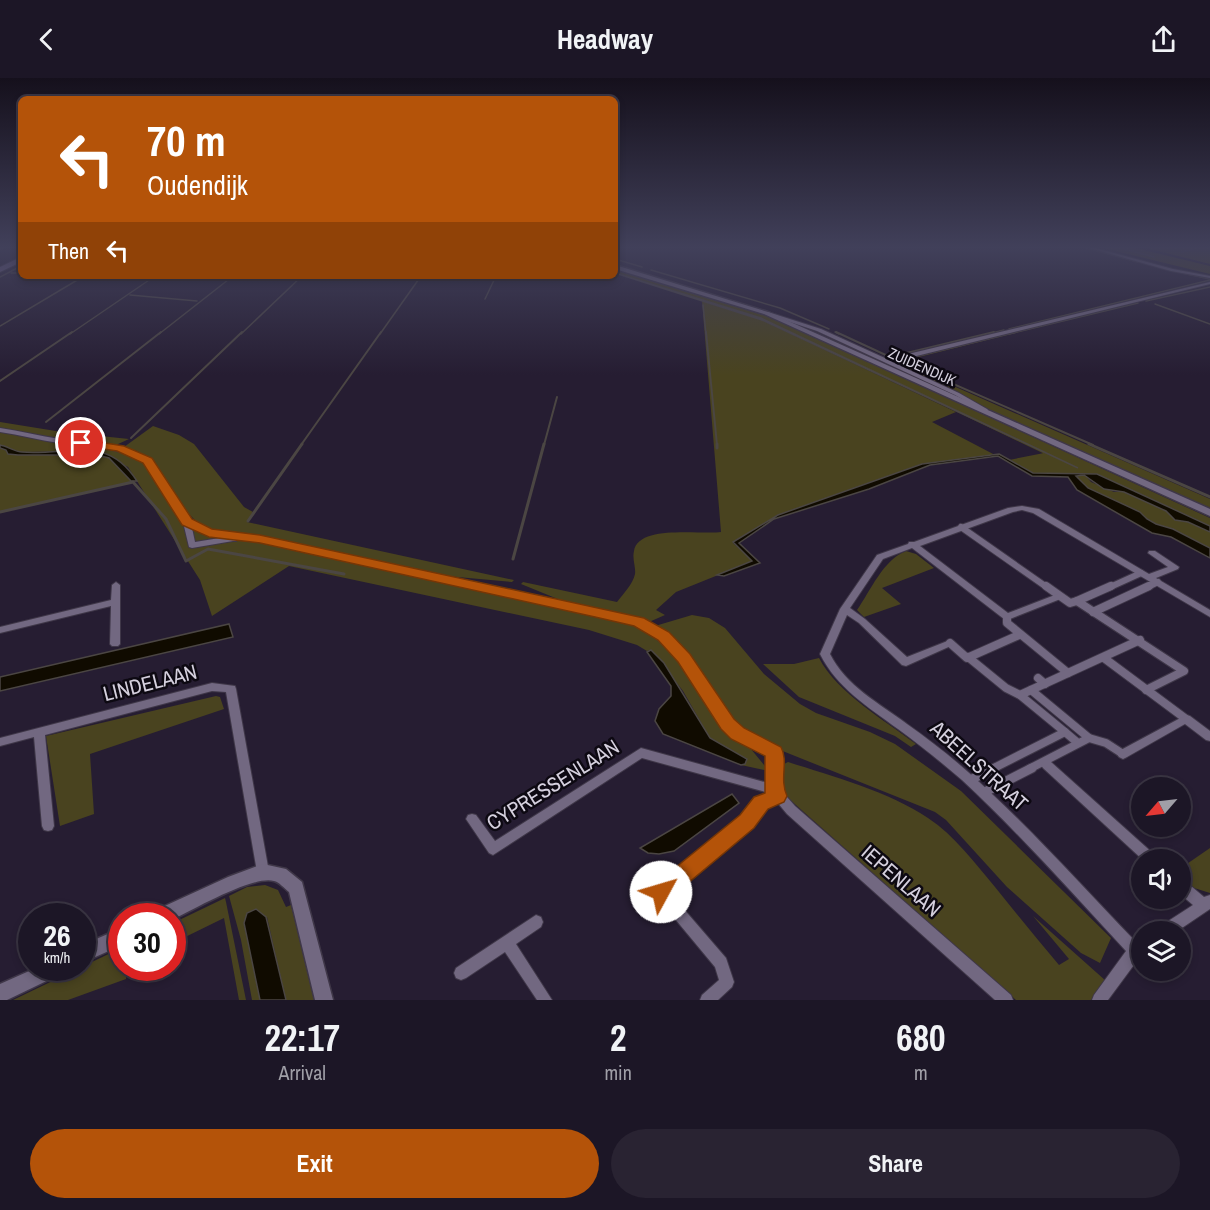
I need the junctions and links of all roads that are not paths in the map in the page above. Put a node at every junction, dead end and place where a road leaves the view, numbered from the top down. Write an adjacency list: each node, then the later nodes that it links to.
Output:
1 (687, 289): 3 (street, ZUIDENDIJK)
2 (1185, 289): 4 (street)
3 (766, 313): 4 (street); 5 (street, ZUIDENDIJK)
4 (887, 361): 5 (street)
5 (1001, 419): 7 (street, ZUIDENDIJK)
6 (0, 430): 8 (street)
7 (1210, 513)
8 (187, 522): 10 (street); 10 (street)
9 (961, 527): 11 (street, ABEELSTRAAT); 13 (street, ABEELSTRAAT); 15 (street)
10 (243, 537): 46 (street)
11 (912, 544): 18 (street, ABEELSTRAAT); 21 (street)
12 (1152, 553): 13 (street)
13 (1150, 578): 16 (street); 19 (street); 20 (street, ABEELSTRAAT)
14 (116, 585): 17 (street)
15 (1060, 596): 16 (street); 21 (street)
16 (1077, 600): 19 (street)
17 (115, 602): 22 (street); 26 (street)
18 (845, 609): 25 (street); 45 (street, ABEELSTRAAT)
19 (1093, 612): 24 (street)
20 (1210, 614)
21 (1007, 617): 23 (street)
22 (0, 630)
23 (1019, 635): 27 (street); 29 (street)
24 (1140, 640): 28 (street); 33 (street)
25 (950, 643): 27 (street)
26 (115, 644)
27 (968, 657): 34 (street)
28 (1104, 658): 29 (street); 33 (street)
29 (1068, 673): 31 (street)
30 (1038, 678): 31 (street)
31 (1045, 684): 32 (street)
32 (1031, 690): 34 (street); 39 (street)
33 (1146, 690): 35 (street)
34 (1020, 695): 37 (street)
35 (1186, 719): 38 (street); 43 (street)
36 (39, 732): 40 (street, LINDELAAN); 49 (street); 51 (street, LINDELAAN)
37 (1065, 732): 41 (street); 42 (street)
38 (1210, 737)
39 (1089, 738): 41 (street); 43 (street)
40 (0, 742)
41 (1078, 743): 44 (street)
42 (1030, 751): 44 (street); 45 (street)
43 (1123, 754)
44 (1045, 763): 47 (street); 50 (street)
45 (970, 780): 47 (street, ABEELSTRAAT)
46 (775, 793): 48 (street, CYPRESSENLAAN); 65 (street); 66 (street, IEPENLAAN)
47 (983, 793): 57 (street, ABEELSTRAAT)
48 (472, 819)
49 (48, 826)
50 (1140, 849)
51 (263, 872): 54 (street); 63 (street)
52 (1191, 893): 53 (street)
53 (1207, 904): 55 (street)
54 (186, 905)
55 (1181, 921)
56 (536, 922): 58 (street)
57 (1131, 941)
58 (507, 943): 60 (street); 64 (street)
59 (1131, 957): 67 (street, ABEELSTRAAT)
60 (460, 973)
61 (28, 981): 62 (street)
62 (0, 994)
63 (324, 1000)
64 (545, 1000)
65 (707, 1000)
66 (1006, 1000)
67 (1099, 1000)

